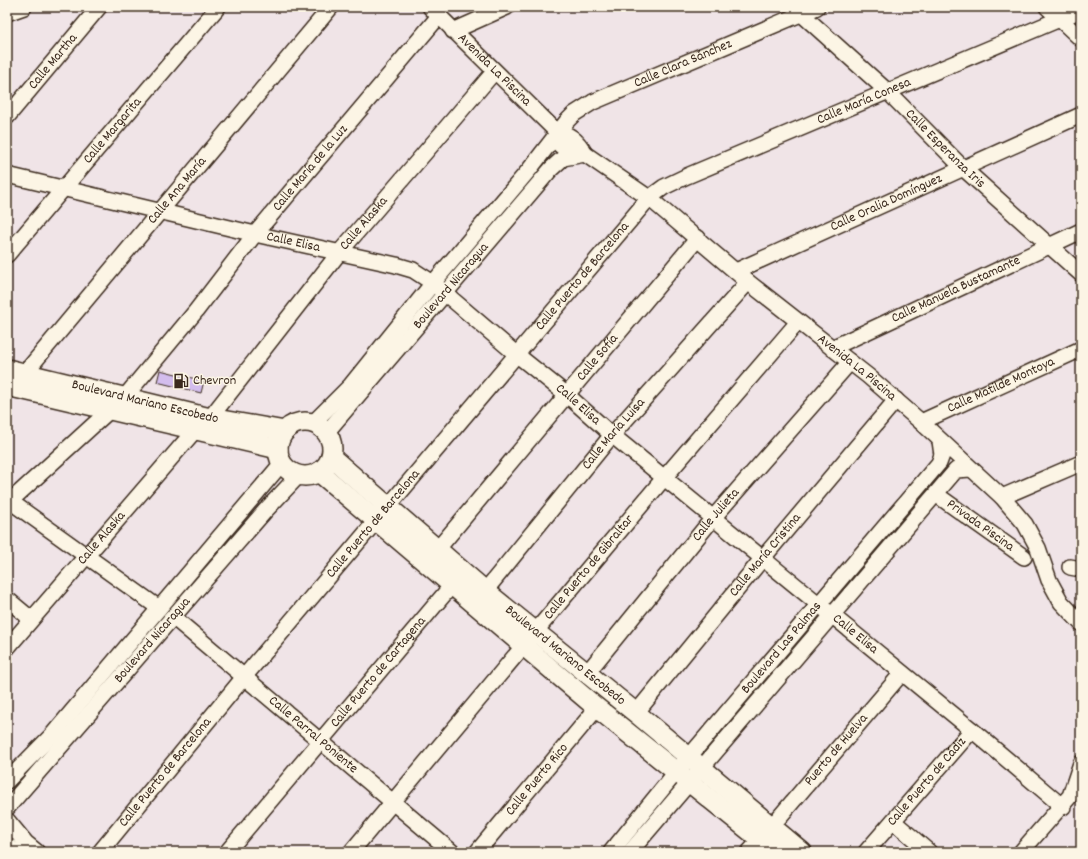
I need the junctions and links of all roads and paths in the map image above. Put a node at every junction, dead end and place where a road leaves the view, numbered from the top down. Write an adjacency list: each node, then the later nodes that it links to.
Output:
1 (24, 7): 11 (street)
2 (99, 7): 18 (street, Calle Martha)
3 (218, 7): 23 (street, Calle Margarita)
4 (331, 7): 25 (street, Calle Ana María)
5 (507, 7): 13 (street)
6 (817, 7): 8 (street, Calle Clara Sánchez)
7 (1047, 7): 12 (street)
8 (797, 10): 16 (street, Calle Esperanza Iris); 19 (street, Calle Clara Sánchez)
9 (1081, 10): 12 (street, Calle María Conesa)
10 (434, 12): 13 (street, Avenida La Piscina); 27 (street, Calle María de la Luz)
11 (7, 13)
12 (1060, 19): 14 (street); 16 (street, Calle María Conesa)
13 (453, 31): 15 (street, Avenida La Piscina)
14 (1081, 39)
15 (494, 72): 19 (street, Avenida La Piscina); 30 (street, Calle Alaska)
16 (887, 91): 21 (street, Calle Esperanza Iris); 24 (street, Calle María Conesa)
17 (1081, 115): 21 (street, Calle Oralia Domínguez)
18 (7, 117)
19 (558, 133): 20 (street, Avenida La Piscina); 35 (street, Boulevard Nicaragua)
20 (585, 154): 24 (street, Avenida La Piscina); 36 (street, Boulevard Nicaragua)
21 (964, 168): 29 (street, Calle Esperanza Iris); 32 (street, Calle Oralia Domínguez)
22 (7, 175): 23 (street, Calle Elisa)
23 (63, 188): 25 (street, Calle Elisa); 31 (street, Calle Margarita)
24 (649, 198): 28 (street, Avenida La Piscina); 40 (street, Calle Puerto de Barcelona)
25 (161, 212): 27 (street, Calle Elisa); 42 (street, Calle Ana María)
26 (1081, 231): 29 (street, Calle Manuela Bustamante)
27 (255, 234): 30 (street, Calle Elisa); 45 (street, Calle María de la Luz)
28 (698, 238): 32 (street, Avenida La Piscina); 43 (street, Calle Sofía)
29 (1050, 245): 33 (street, Calle Esperanza Iris); 38 (street, Calle Manuela Bustamante)
30 (339, 253): 35 (street, Calle Elisa); 47 (street, Calle Alaska)
31 (7, 255)
32 (736, 271): 34 (street, Avenida La Piscina)
33 (1081, 274)
34 (748, 282): 37 (street, Avenida La Piscina); 50 (street, Calle María Luisa)
35 (433, 283): 36 (street, Calle Elisa); 48 (street, Boulevard Nicaragua)
36 (445, 293): 40 (street, Calle Elisa); 48 (street, Boulevard Nicaragua)
37 (798, 322): 38 (street, Avenida La Piscina); 59 (street, Calle Puerto de Gibraltar)
38 (832, 348): 41 (street, Avenida La Piscina)
39 (1081, 349): 46 (street, Calle Matilde Montoya)
40 (516, 354): 43 (street, Calle Elisa); 63 (street, Calle Puerto de Barcelona)
41 (850, 362): 44 (street, Avenida La Piscina); 64 (street, Calle Julieta)
42 (11, 380): 45 (main road, Boulevard Mariano Escobedo)
43 (566, 394): 50 (street, Calle Elisa); 65 (street, Calle Sofía)
44 (896, 400): 46 (street, Avenida La Piscina); 68 (street, Calle María Cristina)
45 (117, 403): 47 (main road, Boulevard Mariano Escobedo); 62 (street, Calle María de la Luz)
46 (921, 422): 51 (street, Avenida La Piscina)
47 (203, 424): 49 (main road, Boulevard Mariano Escobedo); 52 (main road, Boulevard Mariano Escobedo); 66 (street, Calle Alaska)
48 (320, 428): 49 (main road); 53 (main road)
49 (285, 431): 52 (main road)
50 (612, 435): 59 (street, Calle Elisa); 70 (street, Calle María Luisa)
51 (940, 441): 54 (street); 56 (street, Avenida La Piscina)
52 (280, 456): 58 (main road); 73 (street, Boulevard Nicaragua)
53 (331, 457): 57 (main road); 63 (main road, Boulevard Mariano Escobedo)
54 (942, 459): 56 (street); 72 (street, Boulevard Las Palmas)
55 (1081, 463): 61 (street)
56 (964, 470): 60 (street, Boulevard Las Palmas); 61 (street, Avenida La Piscina)
57 (319, 472): 58 (main road); 63 (main road, Boulevard Mariano Escobedo)
58 (300, 475): 75 (street, Boulevard Nicaragua)
59 (664, 478): 64 (street, Calle Elisa); 78 (street, Calle Puerto de Gibraltar)
60 (937, 495): 67 (street, Privada Piscina); 74 (street, Boulevard Las Palmas)
61 (1002, 497): 77 (street, Avenida La Piscina)
62 (8, 502): 66 (street)
63 (381, 514): 65 (main road, Boulevard Mariano Escobedo); 69 (main road, Boulevard Mariano Escobedo); 82 (street, Calle Puerto de Barcelona)
64 (713, 518): 68 (street, Calle Elisa); 80 (street, Calle Julieta)
65 (436, 551): 70 (main road, Boulevard Mariano Escobedo)
66 (87, 556): 73 (street); 76 (street, Calle Alaska)
67 (1024, 557)
68 (762, 559): 72 (street, Calle Elisa); 84 (street, Calle María Cristina)
69 (452, 585): 78 (main road, Boulevard Mariano Escobedo); 86 (street, Calle Puerto de Cartagena)
70 (485, 591): 78 (main road, Boulevard Mariano Escobedo)
71 (7, 599): 76 (street)
72 (819, 605): 74 (street, Calle Elisa); 88 (street, Boulevard Las Palmas)
73 (159, 608): 89 (street, Boulevard Nicaragua)
74 (833, 616): 81 (street, Calle Elisa); 88 (street, Boulevard Las Palmas)
75 (173, 617): 82 (street, Calle Parral Poniente); 93 (street, Boulevard Nicaragua)
76 (31, 619): 79 (street, Calle Alaska)
77 (1081, 623)
78 (529, 639): 80 (main road, Boulevard Mariano Escobedo); 83 (main road, Boulevard Mariano Escobedo); 92 (street, Calle Puerto de Gibraltar)
79 (7, 648)
80 (587, 673): 84 (main road, Boulevard Mariano Escobedo)
81 (902, 673): 85 (street, Calle Elisa); 96 (street, Puerto de Huelva)
82 (244, 677): 86 (street, Calle Parral Poniente); 101 (street, Calle Puerto de Barcelona)
83 (597, 708): 88 (main road, Boulevard Mariano Escobedo); 105 (street, Calle Puerto Rico)
84 (636, 713): 88 (main road, Boulevard Mariano Escobedo)
85 (972, 730): 91 (street, Calle Elisa); 95 (street, Calle Puerto de Cádiz)
86 (320, 740): 92 (street, Calle Parral Poniente); 102 (street, Calle Puerto de Cartagena)
87 (1081, 763): 90 (street)
88 (690, 770): 96 (main road, Boulevard Mariano Escobedo); 106 (street, Boulevard Las Palmas); 107 (street, Boulevard Las Palmas)
89 (7, 781)
90 (1078, 781): 91 (street)
91 (1071, 800): 98 (street)
92 (392, 802): 103 (street, Calle Puerto de Gibraltar); 104 (street, Calle Parral Poniente)
93 (7, 808)
94 (7, 820): 100 (street)
95 (893, 821): 110 (street, Calle Puerto de Cádiz); 111 (street)
96 (760, 839): 108 (main road, Boulevard Mariano Escobedo); 109 (main road, Boulevard Mariano Escobedo)
97 (7, 845): 99 (street)
98 (1024, 851)
99 (16, 852)
100 (37, 852)
101 (100, 852)
102 (227, 852)
103 (351, 852)
104 (452, 852)
105 (477, 852)
106 (611, 852)
107 (630, 852)
108 (776, 852)
109 (802, 852)
110 (866, 852)
111 (929, 852)

